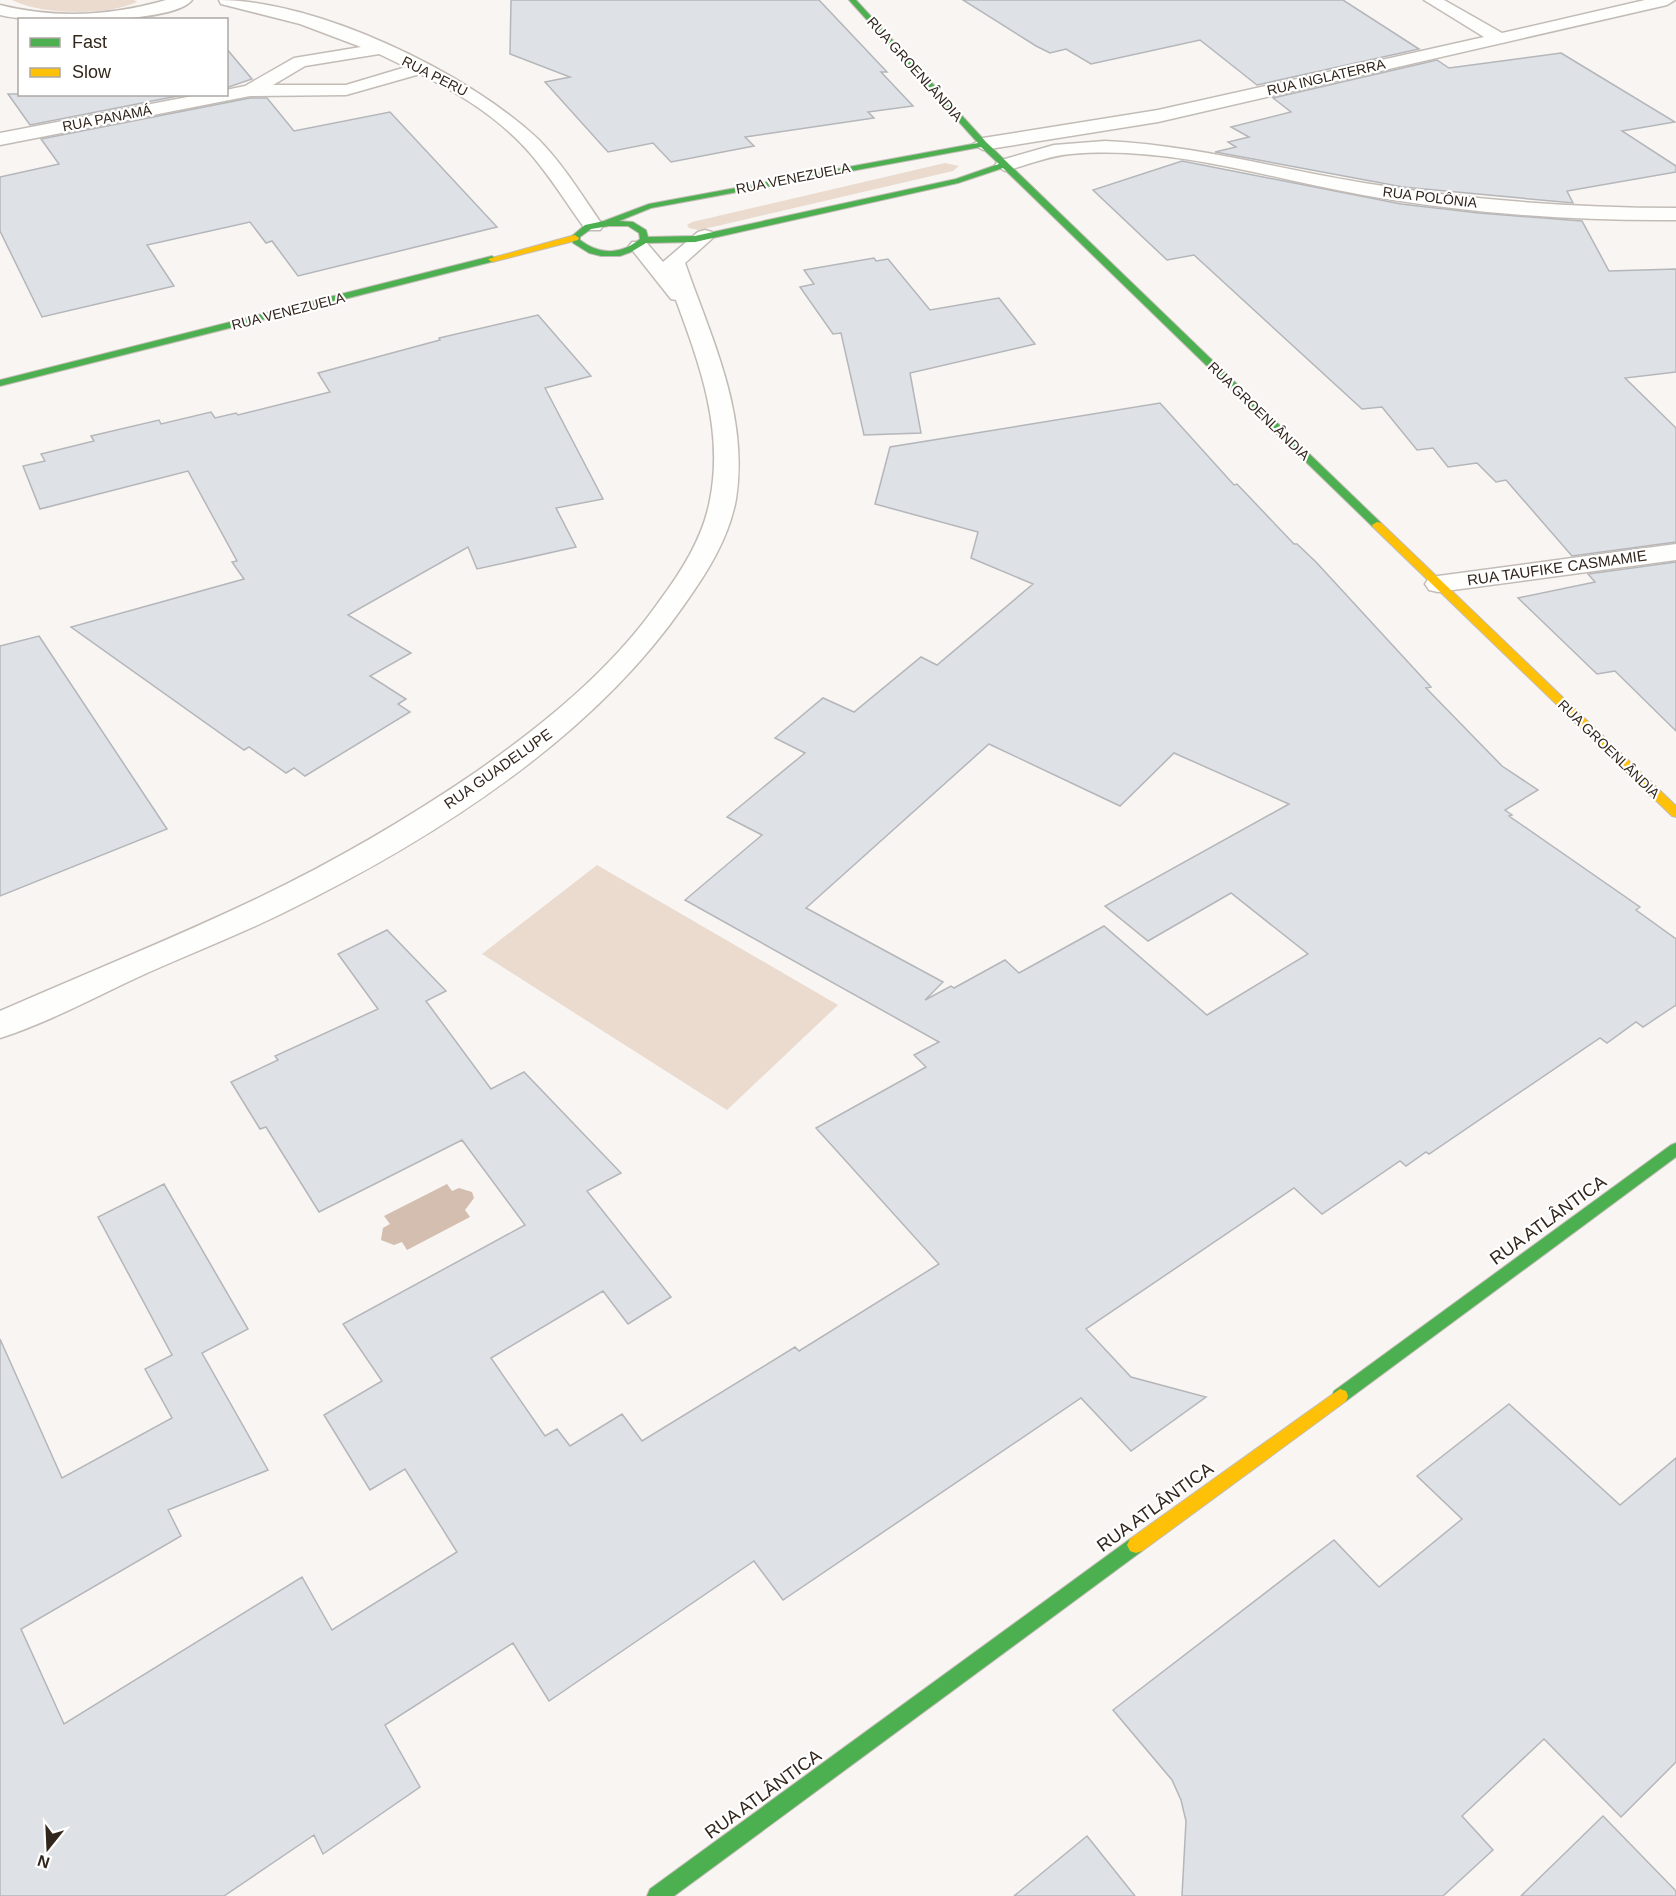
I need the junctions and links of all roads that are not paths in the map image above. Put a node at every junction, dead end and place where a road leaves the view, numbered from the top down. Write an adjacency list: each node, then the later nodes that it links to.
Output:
1 (184, 0): 7 (street)
2 (227, 0): 8 (street, RUA PERU)
3 (852, 0): 22 (street, RUA GROENLÂNDIA)
4 (1432, 0): 9 (street)
5 (1667, 0): 6 (street, RUA INGLATERRA)
6 (1619, 6): 9 (street, RUA INGLATERRA)
7 (0, 10)
8 (329, 29): 10 (street, RUA PERU); 11 (street)
9 (1497, 38): 20 (street, RUA INGLATERRA)
10 (377, 49): 11 (street, RUA PANAMÁ); 12 (street, RUA PERU)
11 (300, 62): 14 (street, RUA PANAMÁ)
12 (421, 67): 13 (street, RUA PANAMÁ); 19 (street, RUA PERU)
13 (346, 90): 14 (street, RUA PANAMÁ); 15 (street)
14 (250, 91): 16 (street, RUA PANAMÁ)
15 (409, 93)
16 (228, 95)
17 (439, 95): 19 (street)
18 (224, 96): 21 (street, RUA PANAMÁ)
19 (479, 99): 26 (street, RUA PERU)
20 (1158, 116): 22 (street, RUA INGLATERRA); 23 (street, RUA POLÔNIA)
21 (0, 139)
22 (983, 144): 24 (street, RUA GROENLÂNDIA); 26 (street, RUA VENEZUELA)
23 (1186, 155): 24 (street, RUA POLÔNIA); 25 (street, RUA POLÔNIA)
24 (1005, 165): 27 (street); 33 (street, RUA GROENLÂNDIA)
25 (1676, 214)
26 (600, 224): 28 (street, RUA VENEZUELA); 29 (street)
27 (705, 236): 29 (street); 30 (street, RUA GUADELUPE)
28 (575, 238): 29 (street); 31 (street, RUA VENEZUELA)
29 (641, 243): 30 (street, RUA GUADELUPE)
30 (688, 304): 35 (street, RUA GUADELUPE)
31 (0, 383)
32 (1676, 552): 33 (street, RUA TAUFIKE CASMAMIE)
33 (1438, 584): 34 (street, RUA GROENLÂNDIA)
34 (1676, 813)
35 (0, 1025)
36 (1676, 1149): 37 (street, RUA ATLÂNTICA)
37 (657, 1896)

